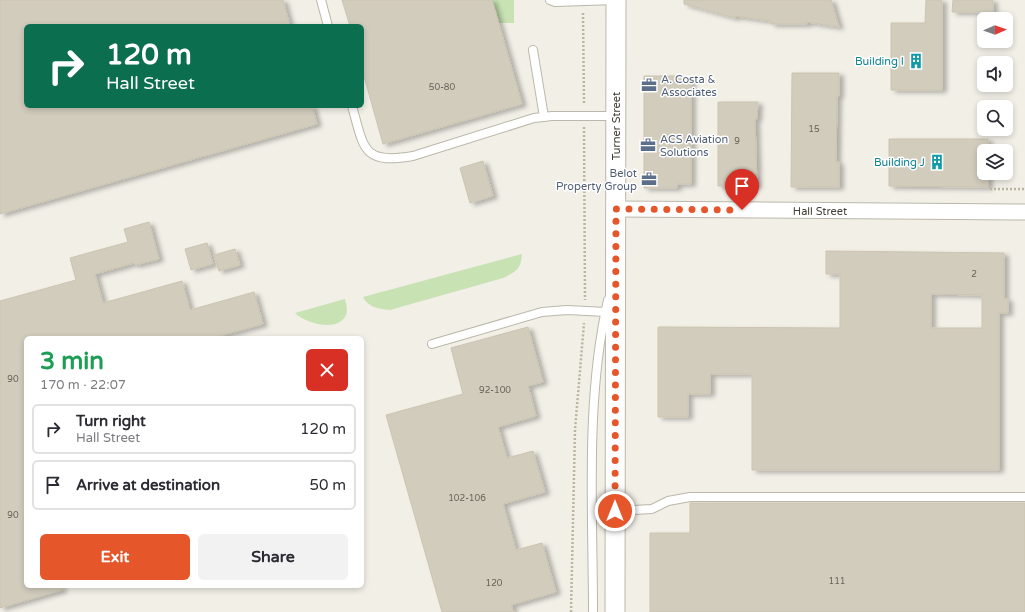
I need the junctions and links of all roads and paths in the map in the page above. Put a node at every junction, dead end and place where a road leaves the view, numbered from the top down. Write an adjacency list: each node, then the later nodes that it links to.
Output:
1 (320, 0): 4 (lane)
2 (550, 0): 3 (lane)
3 (616, 0): 7 (street, Turner Street)
4 (327, 24)
5 (533, 50): 8 (lane)
6 (353, 108): 8 (lane)
7 (616, 116): 8 (lane); 11 (street, Turner Street)
8 (544, 117)
9 (990, 189): 10 (path)
10 (1025, 189)
11 (616, 209): 12 (street, Hall Street); 13 (street, Turner Street)
12 (1025, 212)
13 (615, 271): 14 (lane); 17 (street, Turner Street)
14 (606, 312): 15 (lane); 18 (lane)
15 (432, 344)
16 (1025, 497): 17 (lane)
17 (615, 511): 19 (street, Turner Street)
18 (593, 612)
19 (615, 612)

